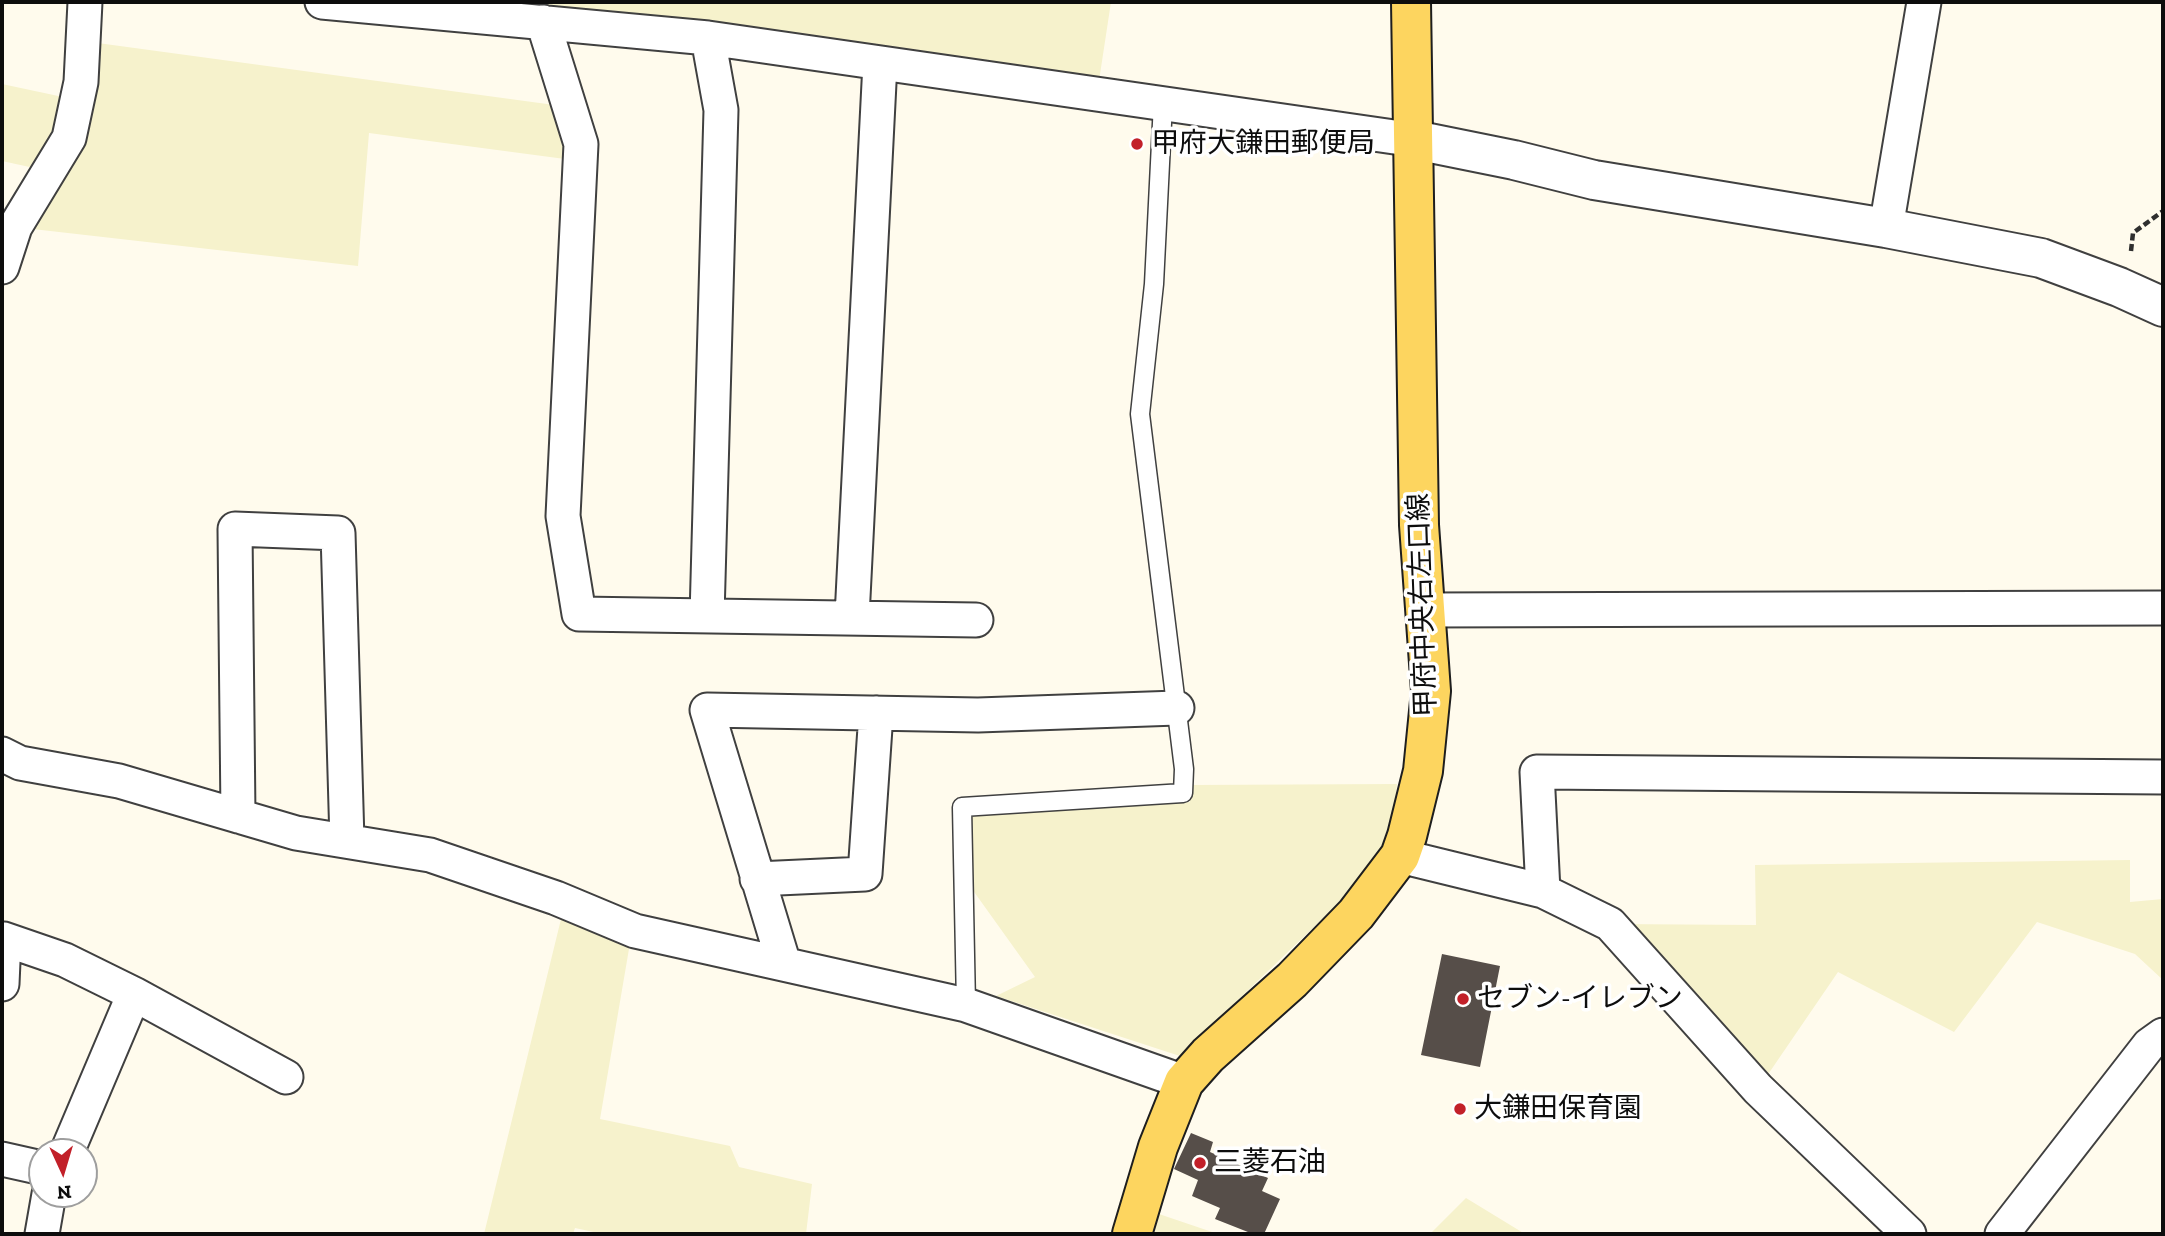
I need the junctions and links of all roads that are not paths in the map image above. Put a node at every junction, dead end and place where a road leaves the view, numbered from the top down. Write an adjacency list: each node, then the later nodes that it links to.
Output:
1 (85, 2): 11 (street)
2 (322, 2): 5 (street)
3 (1412, 2): 9 (main road, 甲府中央右左口線)
4 (1924, 2): 10 (street)
5 (543, 22): 6 (street); 15 (street)
6 (708, 38): 7 (street); 15 (street)
7 (880, 62): 8 (street); 16 (street)
8 (1163, 103): 9 (street); 18 (lane)
9 (1415, 140): 10 (street); 14 (main road, 甲府中央右左口線)
10 (1886, 228): 12 (street)
11 (2, 267)
12 (2163, 307)
13 (2163, 608): 14 (street)
14 (1425, 610): 24 (main road, 甲府中央右左口線)
15 (707, 616): 16 (street)
16 (852, 617): 17 (street)
17 (976, 620)
18 (1177, 708): 19 (street); 30 (lane)
19 (876, 713): 25 (street); 25 (street)
20 (2, 754): 22 (street)
21 (2163, 777): 26 (street)
22 (238, 816): 23 (street); 23 (street)
23 (347, 841): 27 (street)
24 (1400, 856): 26 (street); 33 (main road, 甲府中央右左口線)
25 (757, 879): 27 (street)
26 (1543, 891): 40 (street)
27 (784, 964): 30 (street)
28 (2, 984): 29 (street)
29 (134, 994): 32 (street); 34 (street)
30 (966, 1005): 33 (street)
31 (2163, 1035): 41 (street)
32 (286, 1077)
33 (1184, 1082): 39 (main road, 甲府中央右左口線)
34 (73, 1138)
35 (2, 1159): 36 (street)
36 (28, 1165)
37 (47, 1208): 38 (street)
38 (42, 1234)
39 (1132, 1234)
40 (1909, 1234)
41 (2002, 1234)

